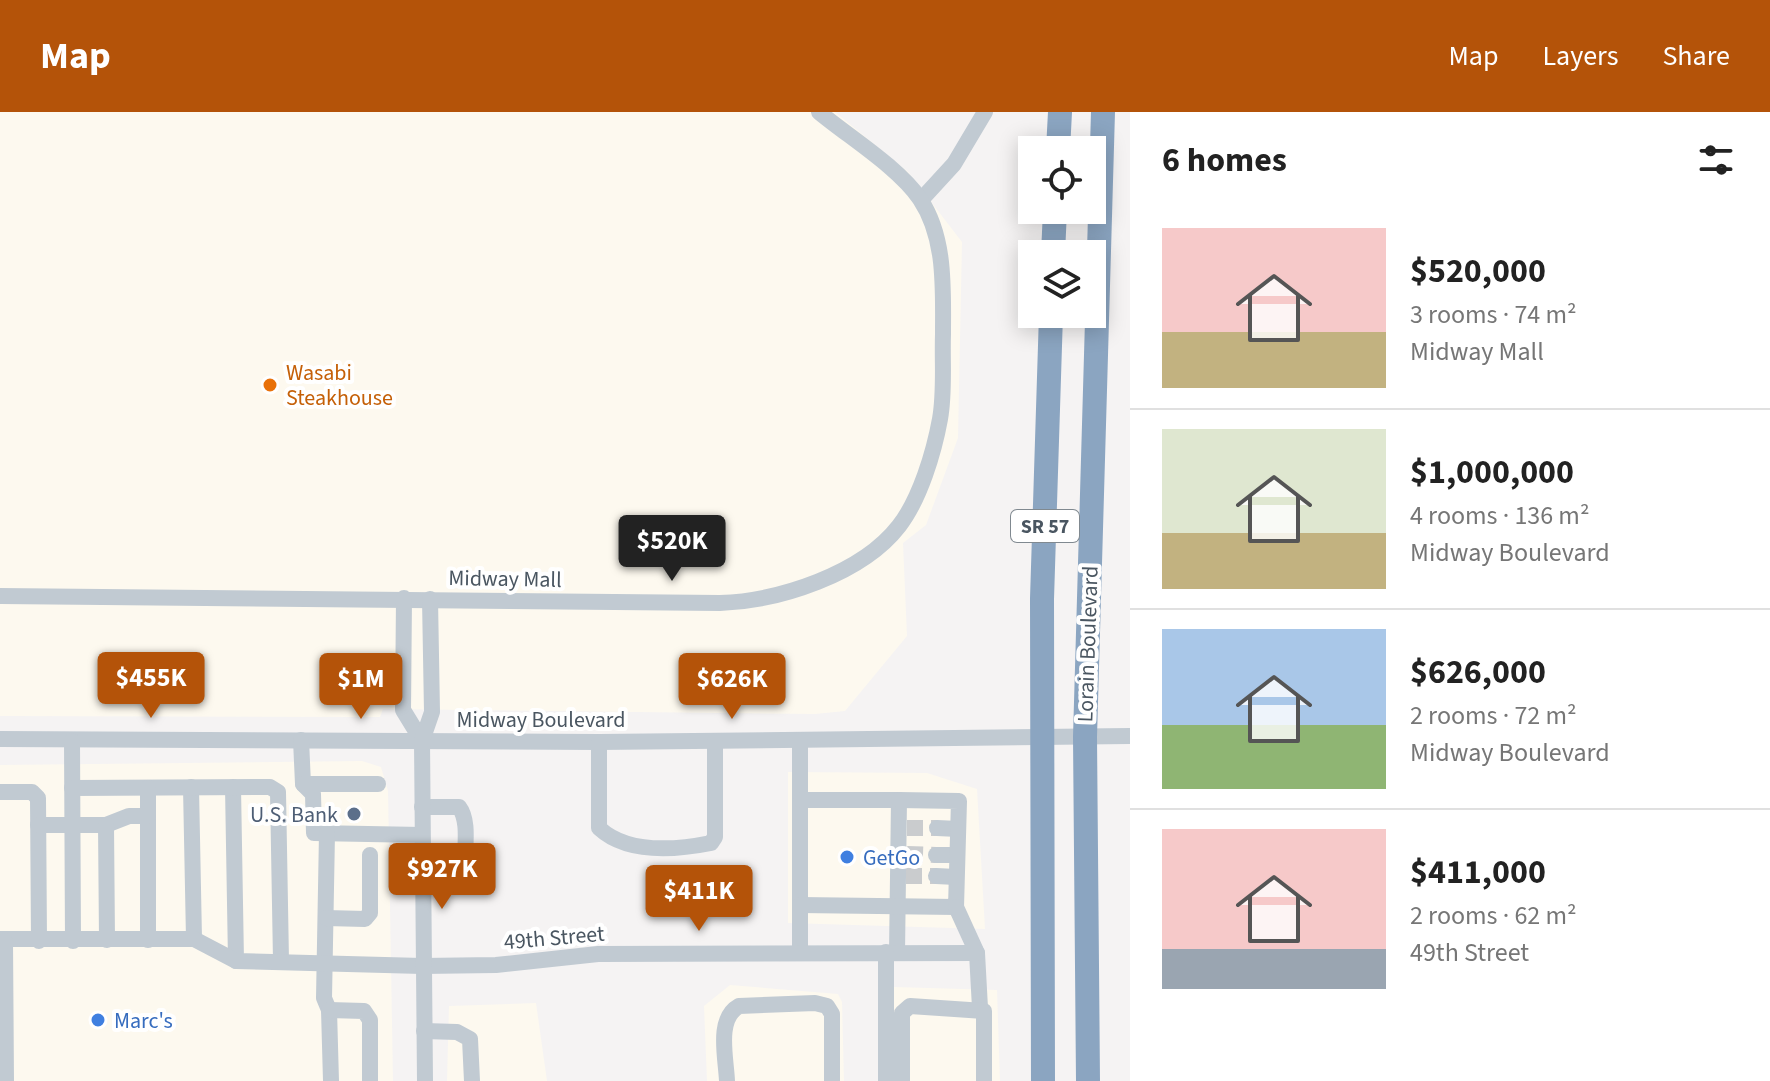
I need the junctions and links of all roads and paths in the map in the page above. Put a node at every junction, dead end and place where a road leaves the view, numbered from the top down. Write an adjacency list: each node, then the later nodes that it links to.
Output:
1 (819, 112): 6 (street, Midway Mall)
2 (985, 112): 6 (street)
3 (1060, 112): 5 (highway)
4 (1103, 112): 12 (highway, Lorain Boulevard / SR 57)
5 (1059, 136)
6 (921, 200): 10 (street, Midway Mall)
7 (1051, 328): 14 (highway, Lorain Boulevard / SR 57)
8 (0, 596): 9 (street, Midway Mall)
9 (404, 598): 10 (street, Midway Mall); 18 (street)
10 (430, 599): 18 (street)
11 (1130, 736): 12 (street, Midway Boulevard)
12 (1085, 737): 14 (street, Midway Boulevard); 79 (highway, Lorain Boulevard / SR 57)
13 (0, 739): 17 (street, Midway Boulevard)
14 (1042, 739): 16 (street, Midway Boulevard); 78 (highway, Lorain Boulevard / SR 57)
15 (301, 740): 17 (street, Midway Boulevard); 18 (street, Midway Boulevard); 21 (street)
16 (800, 740): 19 (street, Midway Boulevard); 28 (street)
17 (72, 741): 25 (street)
18 (422, 741): 20 (street, Midway Boulevard); 30 (street)
19 (715, 741): 20 (street, Midway Boulevard); 20 (street)
20 (599, 742)
21 (303, 784): 22 (street); 37 (street)
22 (378, 784)
23 (191, 787): 24 (street); 26 (street); 49 (street)
24 (233, 787): 58 (street); 59 (street)
25 (72, 788): 26 (street); 32 (street)
26 (148, 788): 31 (street)
27 (0, 792): 33 (street)
28 (801, 800): 29 (street); 45 (street)
29 (899, 800): 36 (street); 46 (street)
30 (422, 807): 38 (street); 42 (street)
31 (148, 816): 34 (street); 52 (street)
32 (72, 824): 33 (street); 34 (street); 54 (street)
33 (38, 825): 53 (street)
34 (106, 825): 51 (street)
35 (937, 828): 36 (street)
36 (958, 829): 41 (street)
37 (327, 833): 38 (street); 48 (street)
38 (422, 835): 42 (street)
39 (370, 855): 48 (street)
40 (936, 855): 41 (street)
41 (957, 855): 44 (street)
42 (422, 865): 61 (street)
43 (936, 876): 44 (street)
44 (956, 877): 47 (street)
45 (800, 905): 46 (street); 56 (street)
46 (898, 906): 47 (street); 55 (street)
47 (956, 907): 57 (street)
48 (326, 918): 60 (street)
49 (194, 939): 52 (street); 58 (street)
50 (3, 940): 53 (street); 62 (street)
51 (107, 940): 52 (street); 54 (street)
52 (148, 940)
53 (39, 941): 54 (street)
54 (73, 941)
55 (892, 952): 56 (street, 49th Street); 57 (street, 49th Street); 75 (street)
56 (800, 953): 61 (street, 49th Street)
57 (977, 953): 63 (street)
58 (236, 961): 59 (street, 49th Street)
59 (281, 961): 60 (street, 49th Street)
60 (325, 962): 61 (street, 49th Street); 64 (street)
61 (422, 966): 66 (street)
62 (3, 971): 65 (street)
63 (980, 1008): 76 (street); 77 (street)
64 (329, 1010): 69 (street); 70 (street)
65 (3, 1012): 67 (street)
66 (424, 1031): 71 (street); 72 (street)
67 (3, 1063): 68 (street)
68 (6, 1081)
69 (331, 1081)
70 (370, 1081)
71 (425, 1081)
72 (472, 1081)
73 (727, 1081): 74 (street)
74 (832, 1081)
75 (886, 1081)
76 (902, 1081)
77 (984, 1081)
78 (1043, 1081)
79 (1088, 1081)

